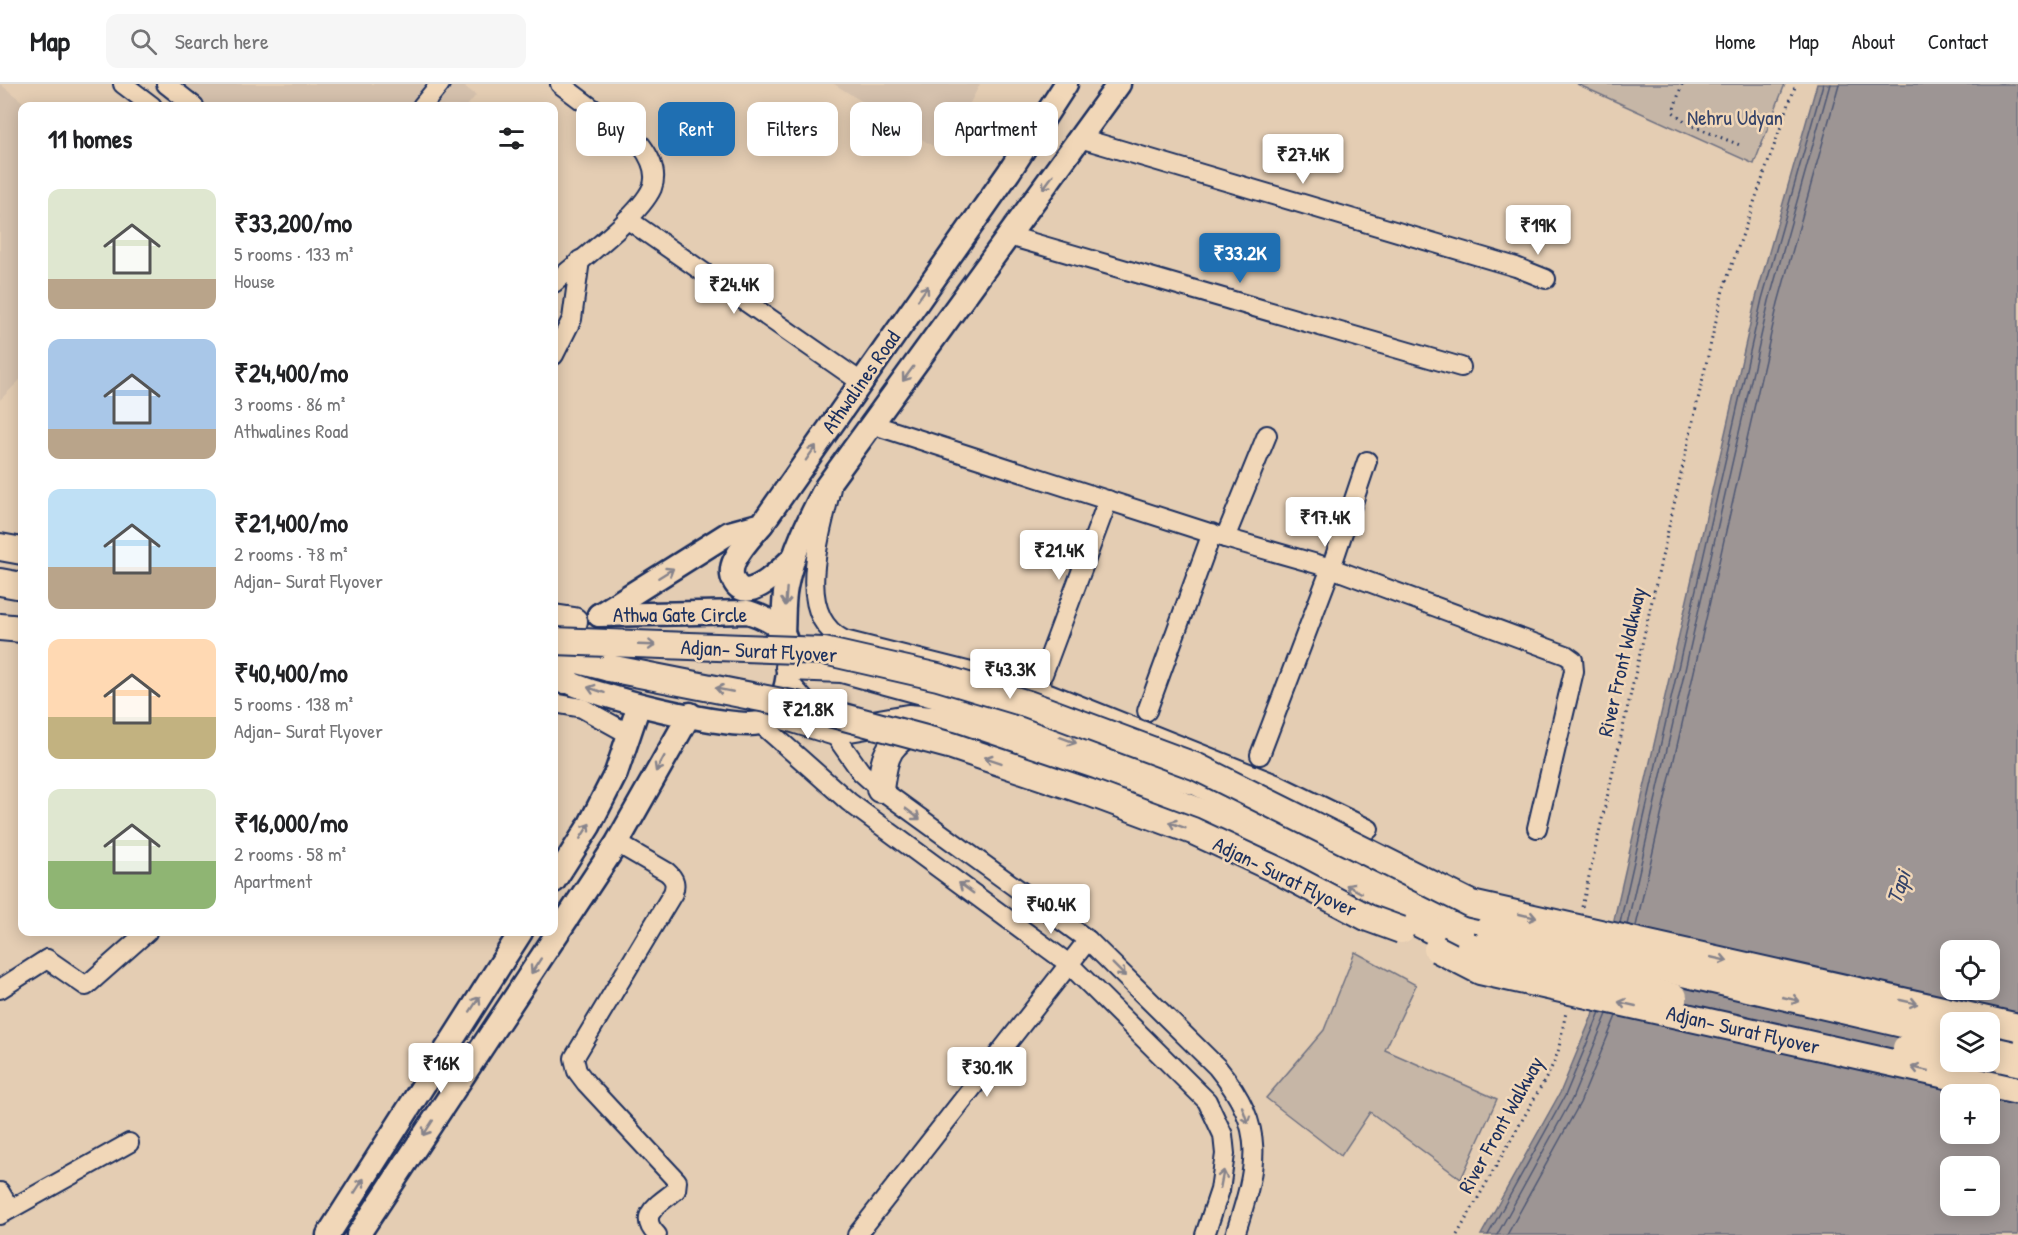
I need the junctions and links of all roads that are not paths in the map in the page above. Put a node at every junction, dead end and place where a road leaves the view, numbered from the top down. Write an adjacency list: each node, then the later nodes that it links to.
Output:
1 (123, 84): 7 (street)
2 (166, 84): 8 (street)
3 (440, 84): 9 (street)
4 (560, 84): 11 (street)
5 (1066, 84): 18 (main road, Athwalines Road, one-way to 5)
6 (1119, 84): 10 (main road, Athwalines Road)
7 (147, 102)
8 (189, 102)
9 (425, 102)
10 (1080, 138): 12 (main road, Athwalines Road, one-way to 12); 15 (street)
11 (627, 219): 13 (street); 18 (street)
12 (1009, 236): 17 (street); 19 (main road, Athwalines Road, one-way to 19)
13 (580, 260): 14 (street); 16 (street)
14 (558, 279)
15 (1546, 279)
16 (558, 347)
17 (1461, 367)
18 (861, 382): 24 (main road, Athwalines Road, one-way to 18)
19 (871, 424): 22 (main road, Athwalines Road); 23 (street)
20 (1267, 435): 25 (street)
21 (1367, 460): 29 (street)
22 (833, 477): 28 (main road, Athwalines Road); 55 (street)
23 (1108, 500): 25 (street); 42 (street)
24 (762, 524): 28 (main road, Athwalines Road); 34 (main road, one-way to 24)
25 (1219, 535): 29 (street); 46 (street)
26 (0, 547): 27 (highway)
27 (18, 549)
28 (794, 557): 38 (main road, Athwalines Road, one-way to 38)
29 (1331, 568): 52 (street); 54 (street)
30 (0, 582): 31 (highway)
31 (18, 585)
32 (0, 595): 33 (highway)
33 (18, 597)
34 (576, 618): 37 (main road); 38 (main road, Athwa Gate Circle)
35 (0, 627): 36 (highway)
36 (18, 629)
37 (558, 632)
38 (783, 633): 41 (main road)
39 (558, 642): 65 (highway, Adjan- Surat Flyover, one-way to 65, bridge)
40 (558, 655): 72 (highway, Adjan- Surat Flyover, one-way to 40, bridge)
41 (788, 674): 48 (main road); 50 (street); 66 (highway, one-way to 66, bridge)
42 (1043, 674)
43 (558, 676): 45 (main road, one-way to 43)
44 (558, 704): 51 (street)
45 (639, 705): 47 (main road); 51 (main road)
46 (1147, 711)
47 (690, 714): 48 (main road); 56 (main road, one-way to 56)
48 (767, 718): 50 (highway); 63 (street, one-way to 48)
49 (944, 722): 50 (highway); 53 (highway); 69 (highway, one-way to 49, bridge)
50 (832, 731): 53 (street)
51 (629, 734): 57 (main road, one-way to 51)
52 (1260, 755)
53 (880, 789): 62 (street, one-way to 62)
54 (1537, 828)
55 (1369, 829)
56 (617, 843): 58 (main road, one-way to 58); 78 (street)
57 (558, 874)
58 (558, 932)
59 (142, 936): 64 (street)
60 (518, 936): 76 (main road, one-way to 60)
61 (556, 936): 77 (main road, one-way to 77)
62 (1088, 940): 63 (street); 81 (street, one-way to 81)
63 (1069, 964): 79 (street); 80 (street, one-way to 63)
64 (0, 989)
65 (2018, 1027)
66 (1940, 1033)
67 (2000, 1046): 68 (highway)
68 (2018, 1050)
69 (1940, 1055)
70 (2000, 1068): 71 (highway)
71 (2018, 1072)
72 (2018, 1091)
73 (129, 1143): 75 (street)
74 (0, 1192): 75 (street)
75 (5, 1212)
76 (328, 1235)
77 (358, 1235)
78 (657, 1235)
79 (857, 1235)
80 (1205, 1235)
81 (1235, 1235)

